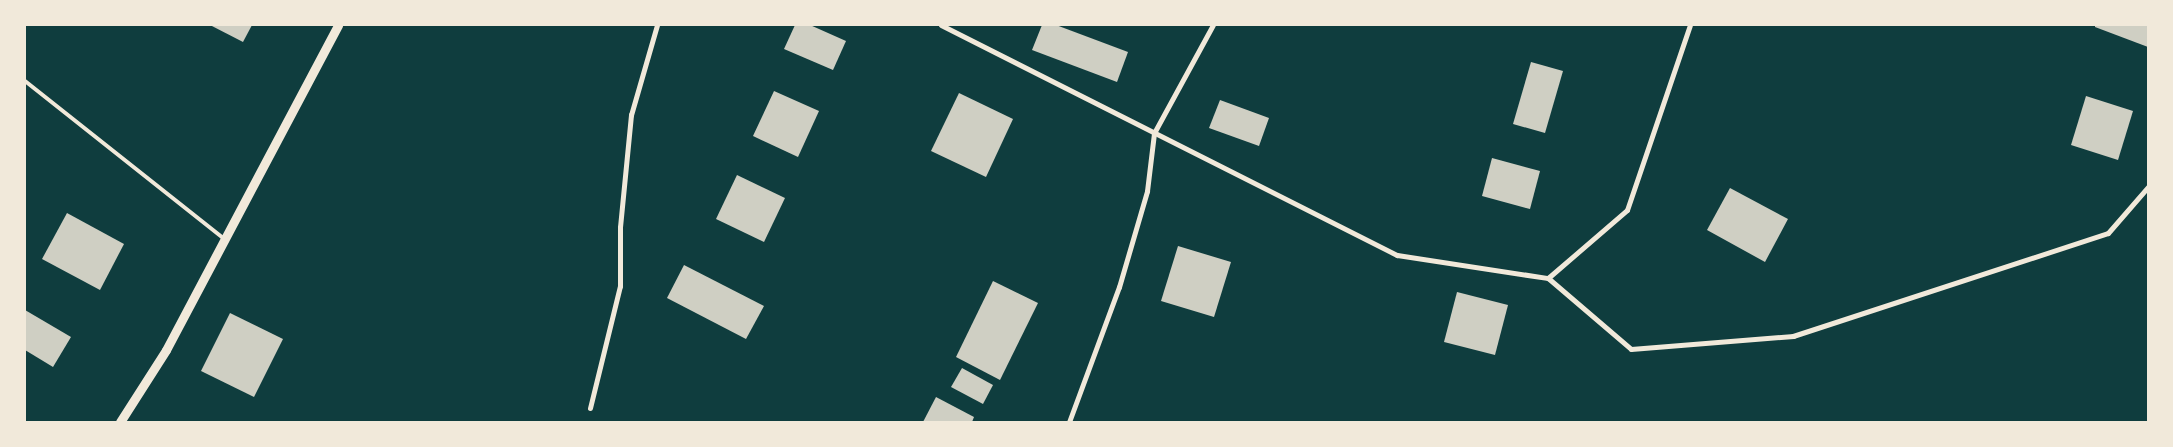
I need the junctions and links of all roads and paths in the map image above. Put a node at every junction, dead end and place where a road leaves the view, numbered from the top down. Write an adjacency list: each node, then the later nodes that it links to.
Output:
1 (338, 25): 9 (street)
2 (657, 25): 11 (street)
3 (941, 25): 7 (street)
4 (1213, 25): 7 (street)
5 (1690, 25): 10 (street)
6 (25, 81): 9 (lane)
7 (1154, 132): 10 (street); 13 (street)
8 (2148, 187): 10 (street)
9 (224, 239): 12 (street)
10 (1548, 278)
11 (590, 408)
12 (120, 422)
13 (1069, 422)

